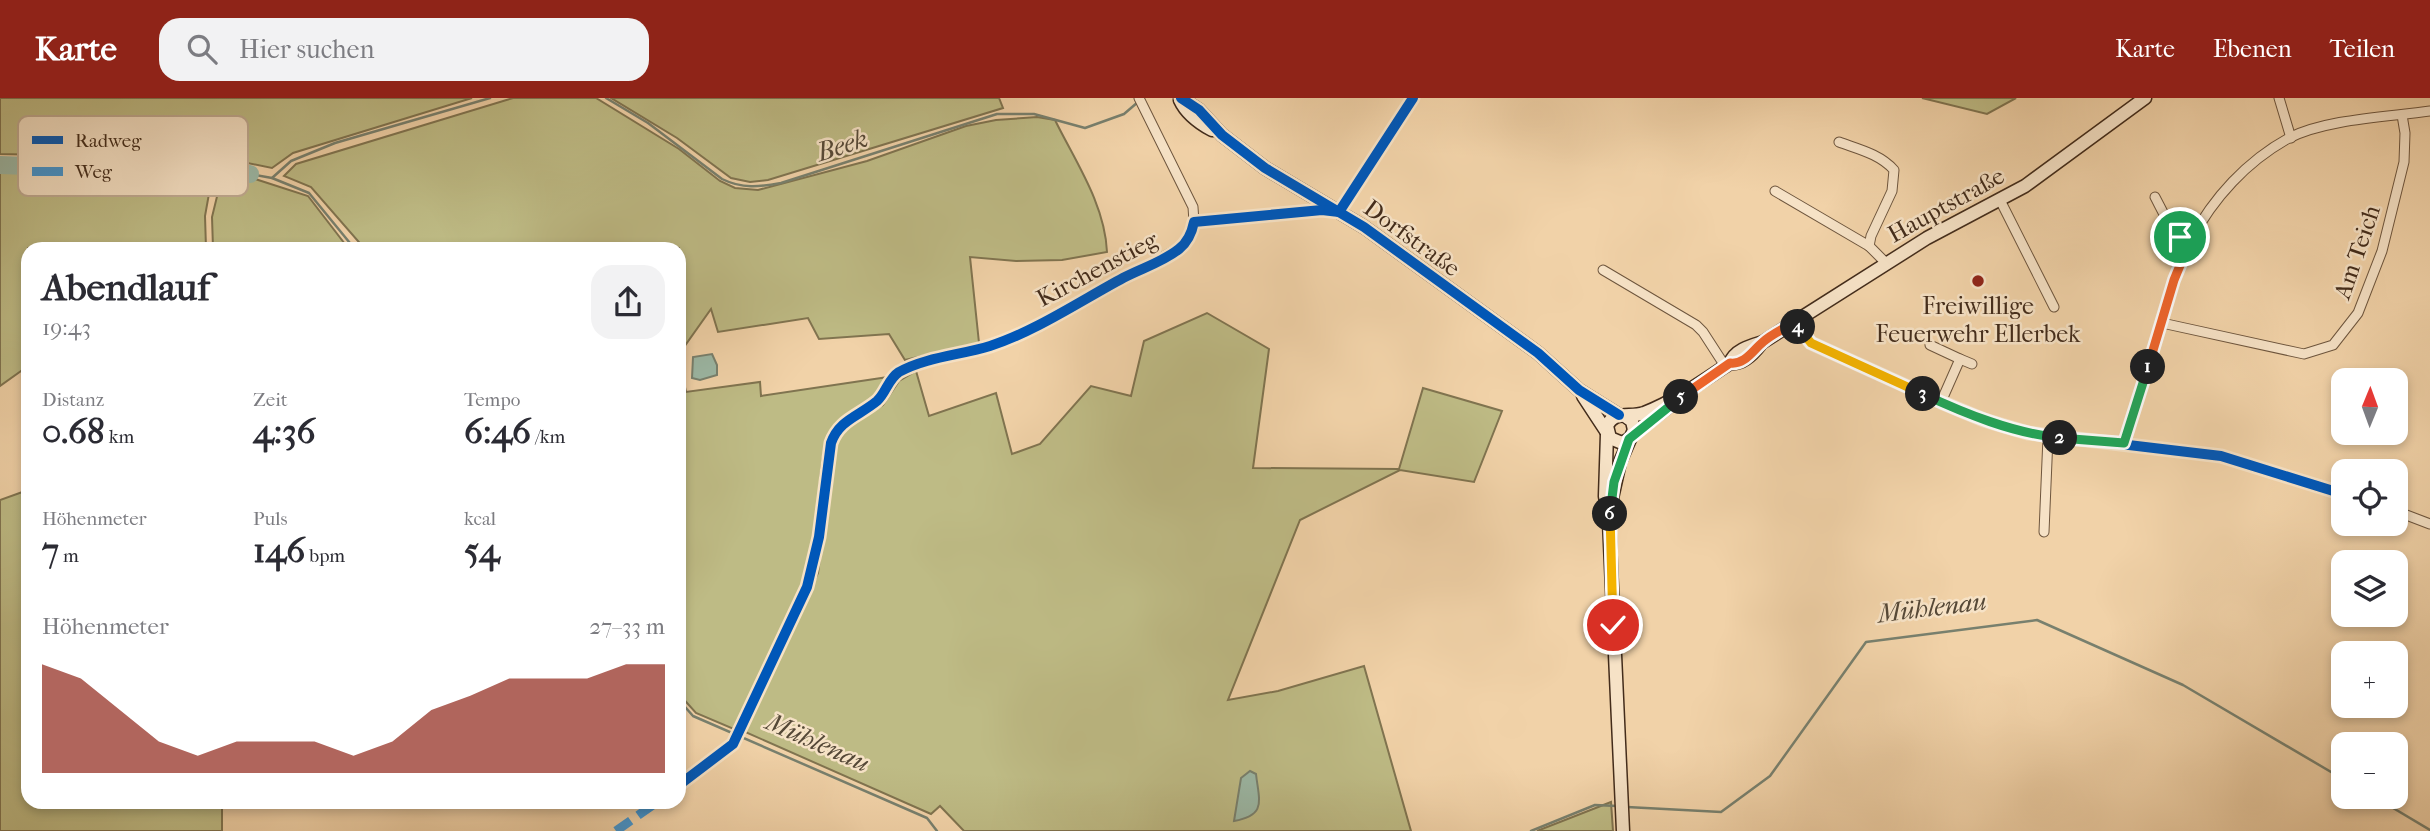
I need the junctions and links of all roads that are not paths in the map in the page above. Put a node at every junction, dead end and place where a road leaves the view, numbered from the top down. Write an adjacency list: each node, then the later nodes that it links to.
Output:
1 (1139, 98): 15 (street)
2 (1180, 98): 14 (main road, Dorfstraße)
3 (1413, 98): 14 (street)
4 (2146, 98): 12 (main road, Hauptstraße)
5 (2279, 98): 8 (street)
6 (2430, 111): 7 (street)
7 (2402, 115): 8 (street); 22 (street, Am Teich)
8 (2291, 138): 16 (street)
9 (1839, 142): 17 (street)
10 (1775, 191): 17 (street)
11 (2155, 197): 16 (street)
12 (2000, 200): 18 (main road, Hauptstraße); 20 (street)
13 (1308, 212): 15 (street)
14 (1339, 212): 29 (main road, Dorfstraße)
15 (1194, 222): 27 (street, Kirchenstieg)
16 (2190, 241): 22 (street)
17 (1869, 246): 18 (street)
18 (1886, 263): 21 (main road, Hauptstraße)
19 (1603, 270): 26 (street)
20 (2054, 307)
21 (1794, 322): 26 (main road, Hauptstraße); 30 (street)
22 (2162, 323): 35 (street)
23 (1930, 345): 24 (street)
24 (1960, 359): 25 (street); 30 (street)
25 (1972, 364)
26 (1727, 365): 28 (main road, Hauptstraße)
27 (896, 374)
28 (1691, 388): 31 (main road, Hauptstraße); 33 (main road, Hauptstraße)
29 (1579, 390): 31 (main road, Dorfstraße); 32 (main road, Dorfstraße)
30 (1941, 402): 34 (street)
31 (1622, 415): 32 (main road); 33 (main road)
32 (1607, 432): 33 (main road); 38 (main road)
33 (1631, 437): 38 (main road)
34 (2048, 437): 35 (street); 40 (street)
35 (2124, 443): 36 (street)
36 (2331, 490)
37 (2408, 516): 39 (street)
38 (1609, 522): 41 (main road)
39 (2430, 524)
40 (2044, 531)
41 (1623, 831)

